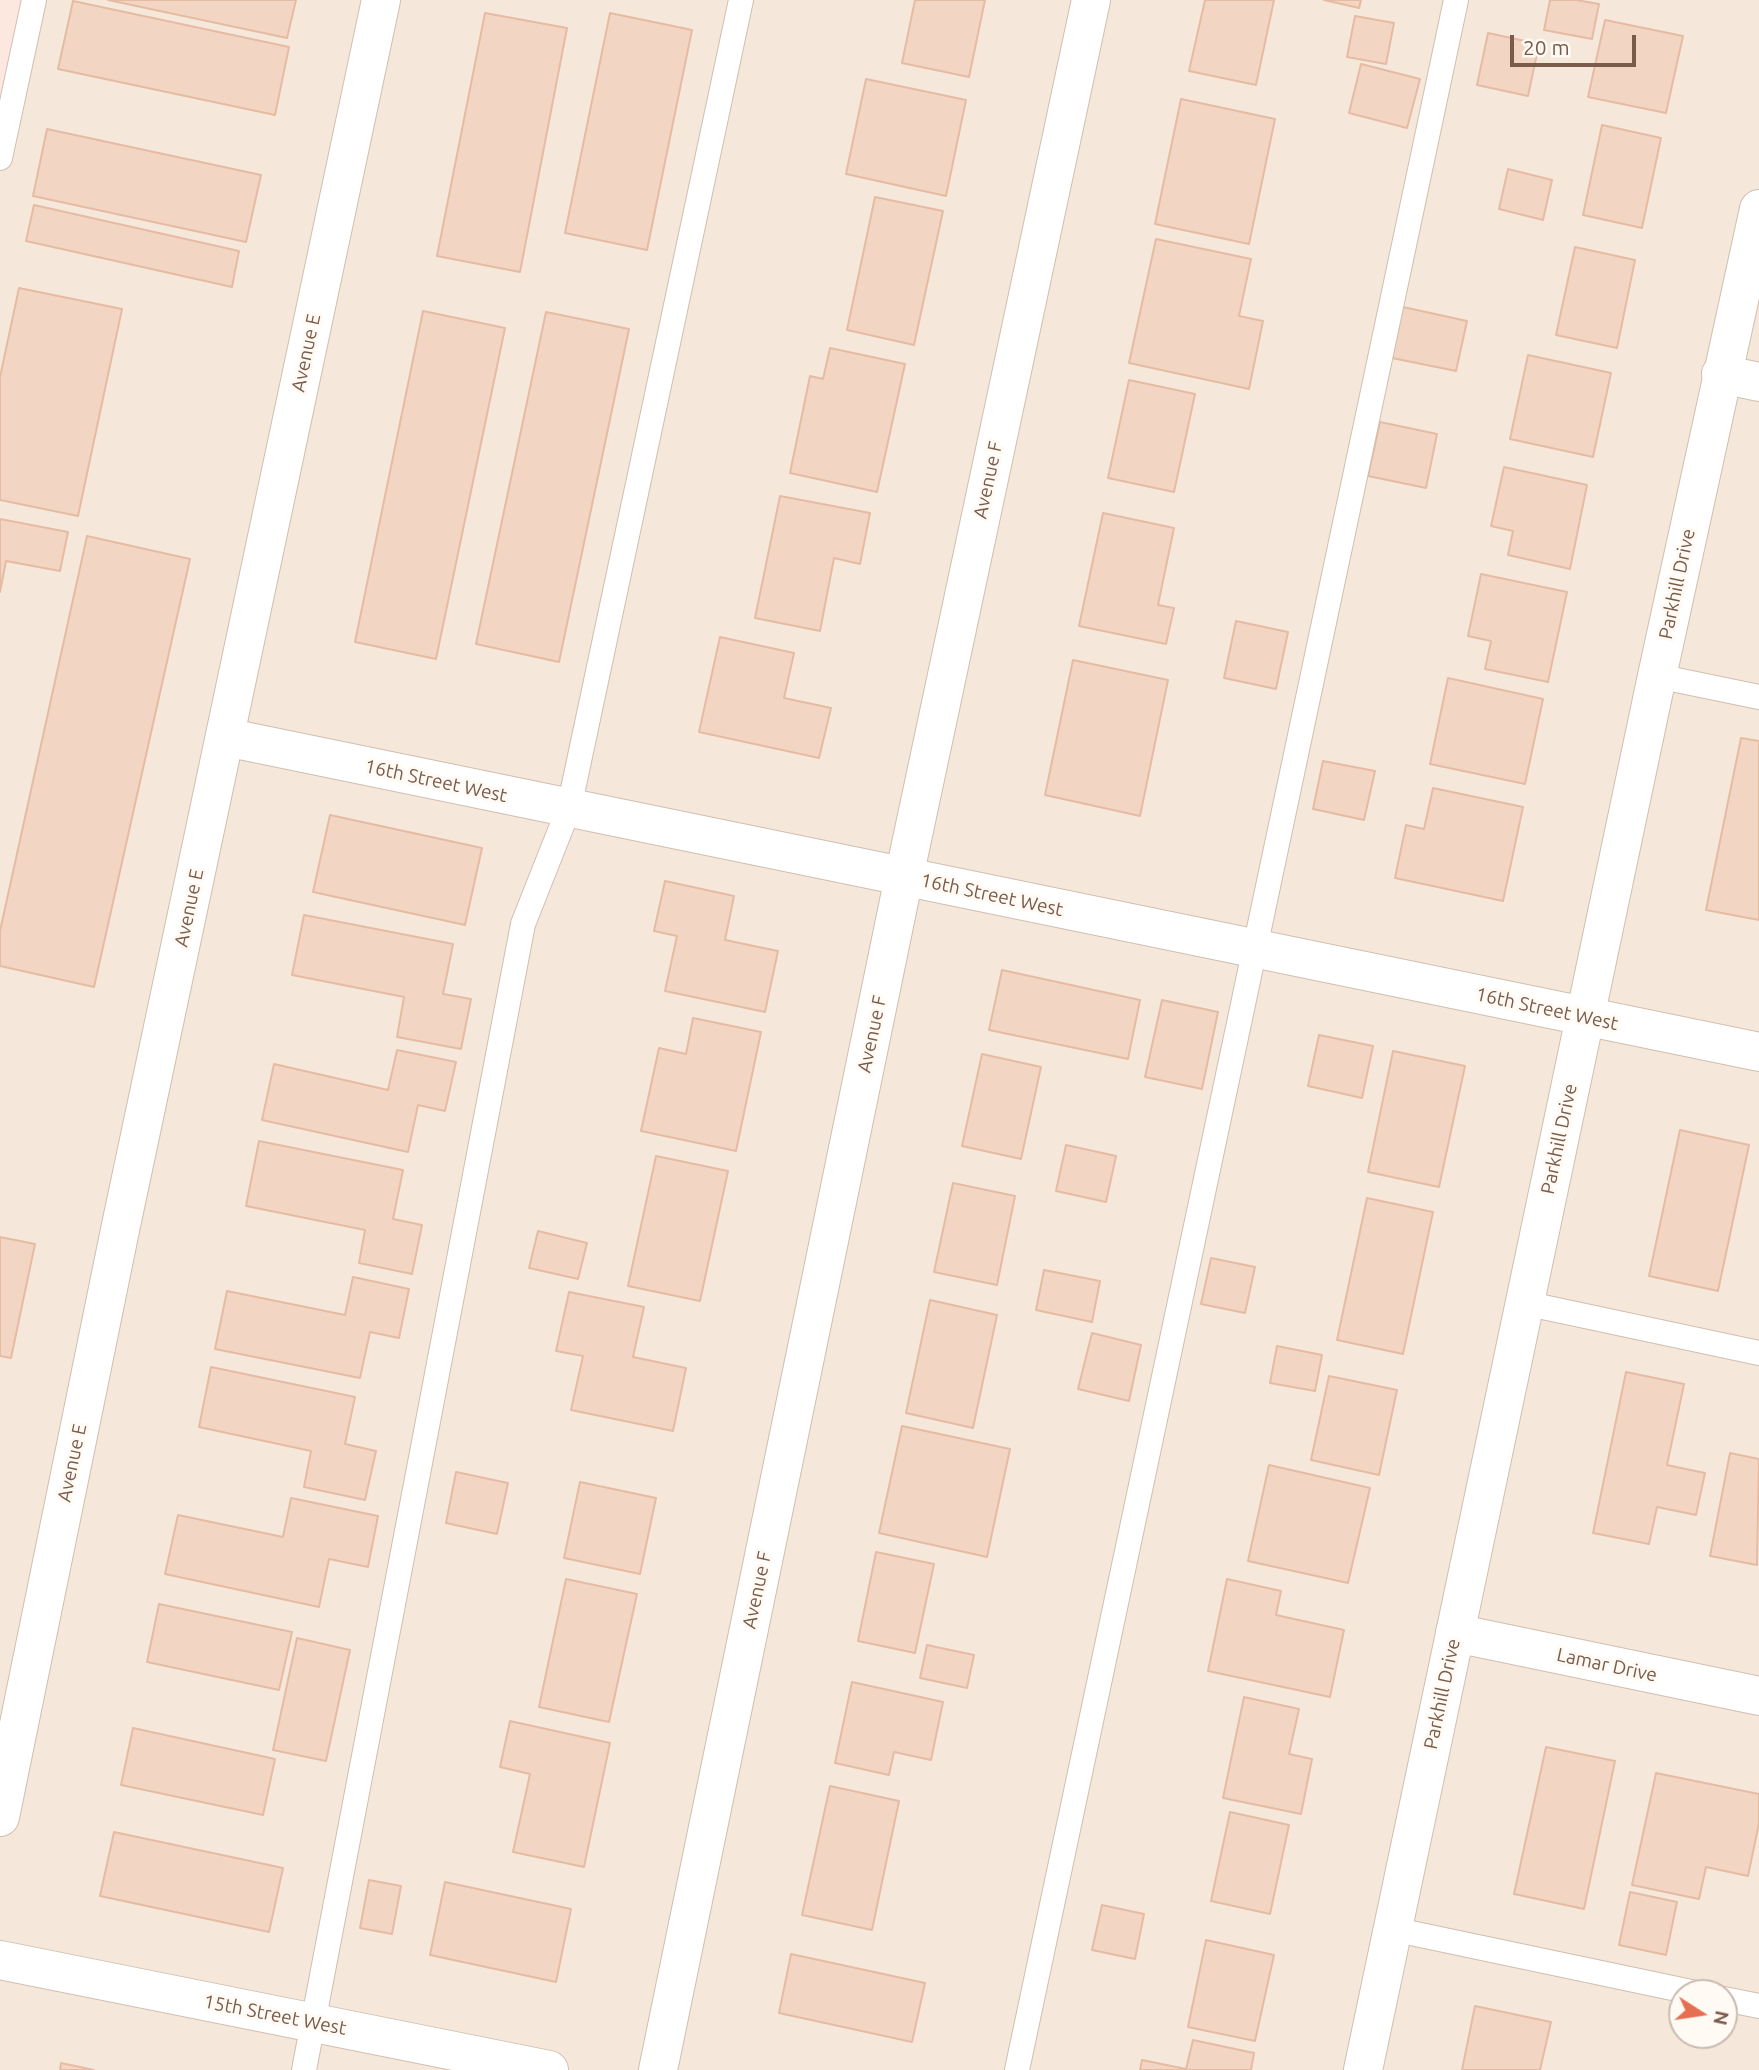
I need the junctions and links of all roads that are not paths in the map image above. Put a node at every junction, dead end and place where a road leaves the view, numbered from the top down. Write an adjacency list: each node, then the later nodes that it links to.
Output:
1 (34, 0): 6 (lane)
2 (382, 0): 12 (street, Avenue E)
3 (741, 0): 13 (lane)
4 (1090, 0): 14 (street, Avenue F)
5 (1456, 0): 15 (lane)
6 (0, 158)
7 (1759, 209): 8 (street, Parkhill Drive)
8 (1721, 374): 9 (street); 10 (street, Parkhill Drive)
9 (1759, 382)
10 (1657, 676): 11 (lane); 16 (street, Parkhill Drive)
11 (1759, 697)
12 (225, 737): 13 (street, 16th Street West); 22 (street, Avenue E)
13 (569, 808): 14 (street, 16th Street West); 28 (lane)
14 (904, 877): 15 (street, 16th Street West); 31 (street, Avenue F)
15 (1254, 949): 16 (street, 16th Street West); 32 (lane)
16 (1585, 1017): 17 (street, 16th Street West); 18 (street, Parkhill Drive)
17 (1759, 1052)
18 (1524, 1303): 19 (lane); 20 (street, Parkhill Drive)
19 (1759, 1353)
20 (1455, 1633): 21 (street, Lamar Drive); 23 (street, Parkhill Drive)
21 (1759, 1696)
22 (0, 1816)
23 (1392, 1929): 25 (lane); 33 (street, Parkhill Drive)
24 (0, 1960): 28 (street, 15th Street West)
25 (1668, 1987)
26 (1738, 2002): 27 (lane)
27 (1759, 2006)
28 (314, 2023): 29 (lane); 30 (street, 15th Street West)
29 (304, 2070)
30 (549, 2070)
31 (658, 2070)
32 (1017, 2070)
33 (1363, 2070)

